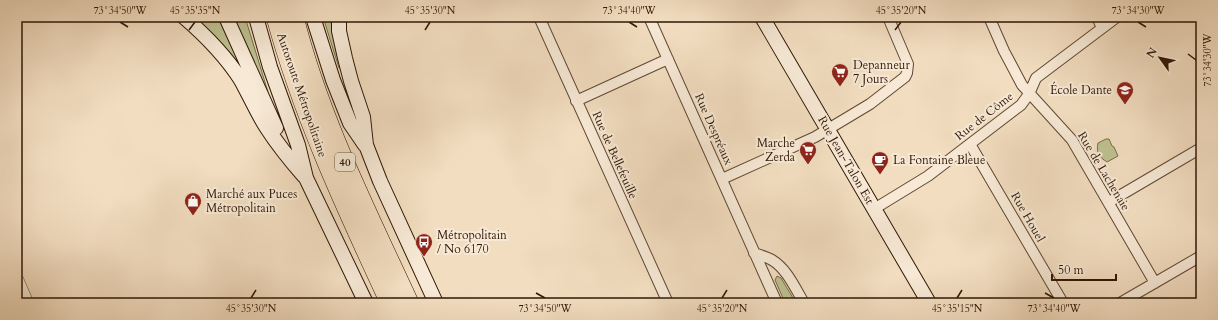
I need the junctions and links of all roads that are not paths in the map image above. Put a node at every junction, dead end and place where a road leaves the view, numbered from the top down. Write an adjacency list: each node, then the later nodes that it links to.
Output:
1 (184, 17): 23 (main road)
2 (226, 17): 23 (main road)
3 (256, 17): 24 (main road)
4 (276, 17): 34 (highway, Autoroute Métropolitaine / 40)
5 (294, 17): 35 (highway, Autoroute Métropolitaine / 40)
6 (313, 17): 21 (main road)
7 (339, 17): 21 (main road)
8 (539, 17): 18 (street, Rue de Bellefeuille)
9 (649, 17): 16 (street, Rue Despréaux)
10 (762, 17): 19 (main road, Rue Jean-Talon Est)
11 (888, 17): 19 (street)
12 (989, 17): 17 (street, Rue de Lachenaie)
13 (1097, 17): 15 (street)
14 (1117, 17): 15 (street, Rue de Côme)
15 (1102, 28): 17 (street, Rue de Côme)
16 (668, 59): 18 (street); 25 (street, Rue Despréaux)
17 (1029, 94): 20 (street, Rue de Côme); 26 (street, Rue de Lachenaie)
18 (576, 101): 37 (street, Rue de Bellefeuille)
19 (828, 129): 25 (street); 27 (main road, Rue Jean-Talon Est)
20 (970, 144): 27 (street, Rue de Côme); 41 (street, Rue Houel)
21 (366, 145): 36 (main road)
22 (1201, 148): 26 (street)
23 (284, 152): 24 (main road)
24 (306, 178): 33 (main road)
25 (722, 179): 28 (street, Rue Despréaux)
26 (1109, 202): 31 (street, Rue de Lachenaie)
27 (874, 209): 40 (main road, Rue Jean-Talon Est)
28 (754, 253): 38 (street, Rue Despréaux); 39 (street)
29 (1201, 256): 31 (street)
30 (17, 280): 32 (street)
31 (1155, 283): 42 (street)
32 (27, 303)
33 (366, 303)
34 (390, 303)
35 (409, 303)
36 (436, 303)
37 (668, 303)
38 (777, 303)
39 (804, 303)
40 (929, 303)
41 (1063, 303)
42 (1120, 303)

